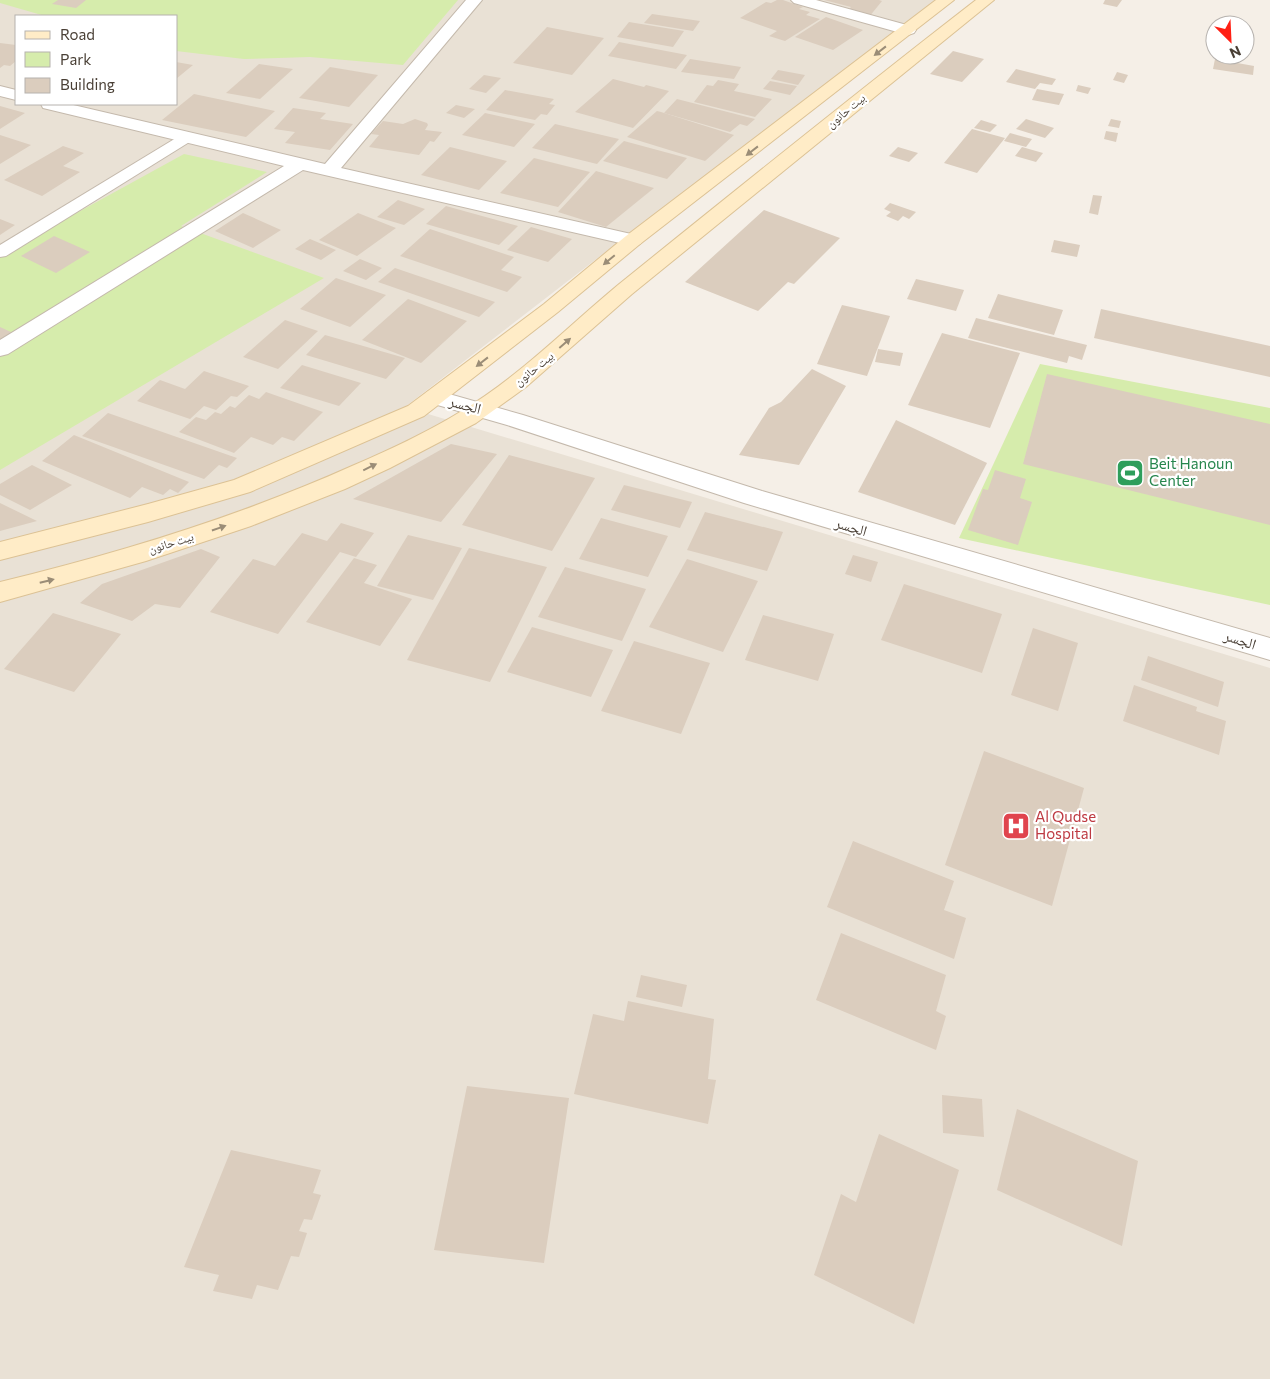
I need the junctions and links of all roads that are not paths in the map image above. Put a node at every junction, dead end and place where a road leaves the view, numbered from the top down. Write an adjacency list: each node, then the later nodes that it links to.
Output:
1 (474, 0): 11 (street)
2 (798, 0): 5 (street)
3 (946, 0): 5 (main road, بيت حانون)
4 (986, 0): 16 (main road, بيت حانون, one-way to 4)
5 (908, 30): 12 (main road, بيت حانون, one-way to 12)
6 (0, 91): 7 (street)
7 (15, 96)
8 (53, 105): 9 (street)
9 (186, 138): 10 (street); 13 (lane)
10 (300, 164): 11 (street); 14 (street)
11 (329, 170): 12 (street)
12 (633, 240): 15 (main road, بيت حانون, one-way to 15)
13 (0, 252)
14 (0, 349)
15 (435, 398): 16 (street, الجسر); 17 (main road, بيت حانون)
16 (481, 409): 18 (main road, بيت حانون, one-way to 16); 19 (street, الجسر)
17 (0, 551)
18 (0, 592)
19 (1270, 649)

